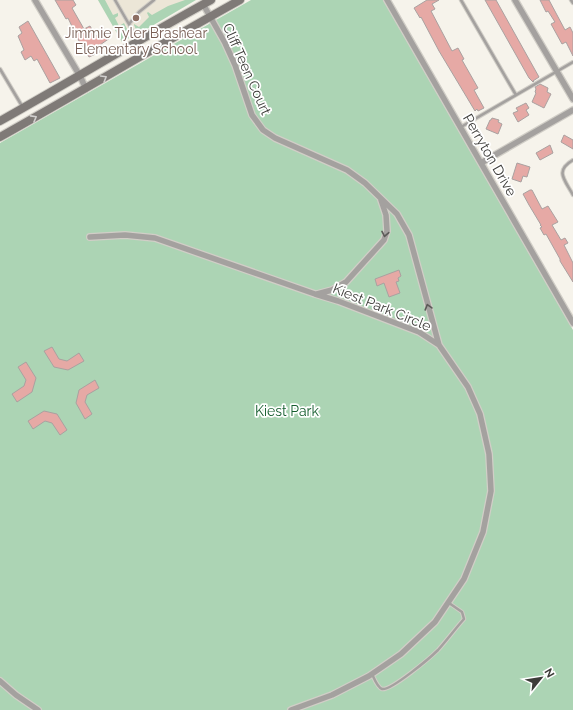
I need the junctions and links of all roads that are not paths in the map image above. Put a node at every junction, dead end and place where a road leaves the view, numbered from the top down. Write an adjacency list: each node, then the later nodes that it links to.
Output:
1 (35, 0): 18 (street)
2 (115, 0): 13 (lane)
3 (154, 0): 13 (lane)
4 (211, 0): 10 (main road)
5 (240, 0): 12 (main road)
6 (387, 0): 25 (street, Perryton Drive)
7 (461, 0): 20 (lane)
8 (515, 0): 17 (street)
9 (571, 0): 11 (lane)
10 (202, 2): 12 (street, Cliff Teen Court); 14 (main road)
11 (573, 3)
12 (210, 17): 19 (main road, one-way to 12); 30 (street, Cliff Teen Court)
13 (129, 24): 14 (lane)
14 (138, 40): 18 (main road)
15 (573, 62): 17 (lane)
16 (0, 69): 22 (lane)
17 (557, 71): 20 (lane); 21 (street)
18 (80, 76): 19 (street); 22 (main road)
19 (86, 89): 26 (main road, one-way to 19)
20 (516, 95): 25 (lane)
21 (573, 99)
22 (23, 108): 24 (main road)
23 (573, 110): 28 (street)
24 (0, 121)
25 (460, 128): 28 (street, Perryton Drive)
26 (0, 137)
27 (573, 160): 29 (lane)
28 (481, 163): 33 (street, Perryton Drive)
29 (573, 195)
30 (379, 196): 32 (street, Cliff Teen Court, one-way to 32); 34 (street, Cliff Teen Court, one-way to 30)
31 (90, 237): 32 (street, Kiest Park Circle)
32 (315, 294): 34 (street, Kiest Park Circle)
33 (573, 323)
34 (439, 345): 35 (street, Kiest Park Circle)
35 (448, 602): 36 (street, Kiest Park Circle); 36 (lane)
36 (372, 674): 39 (street, Kiest Park Circle)
37 (0, 682): 38 (street)
38 (38, 710)
39 (290, 710)

